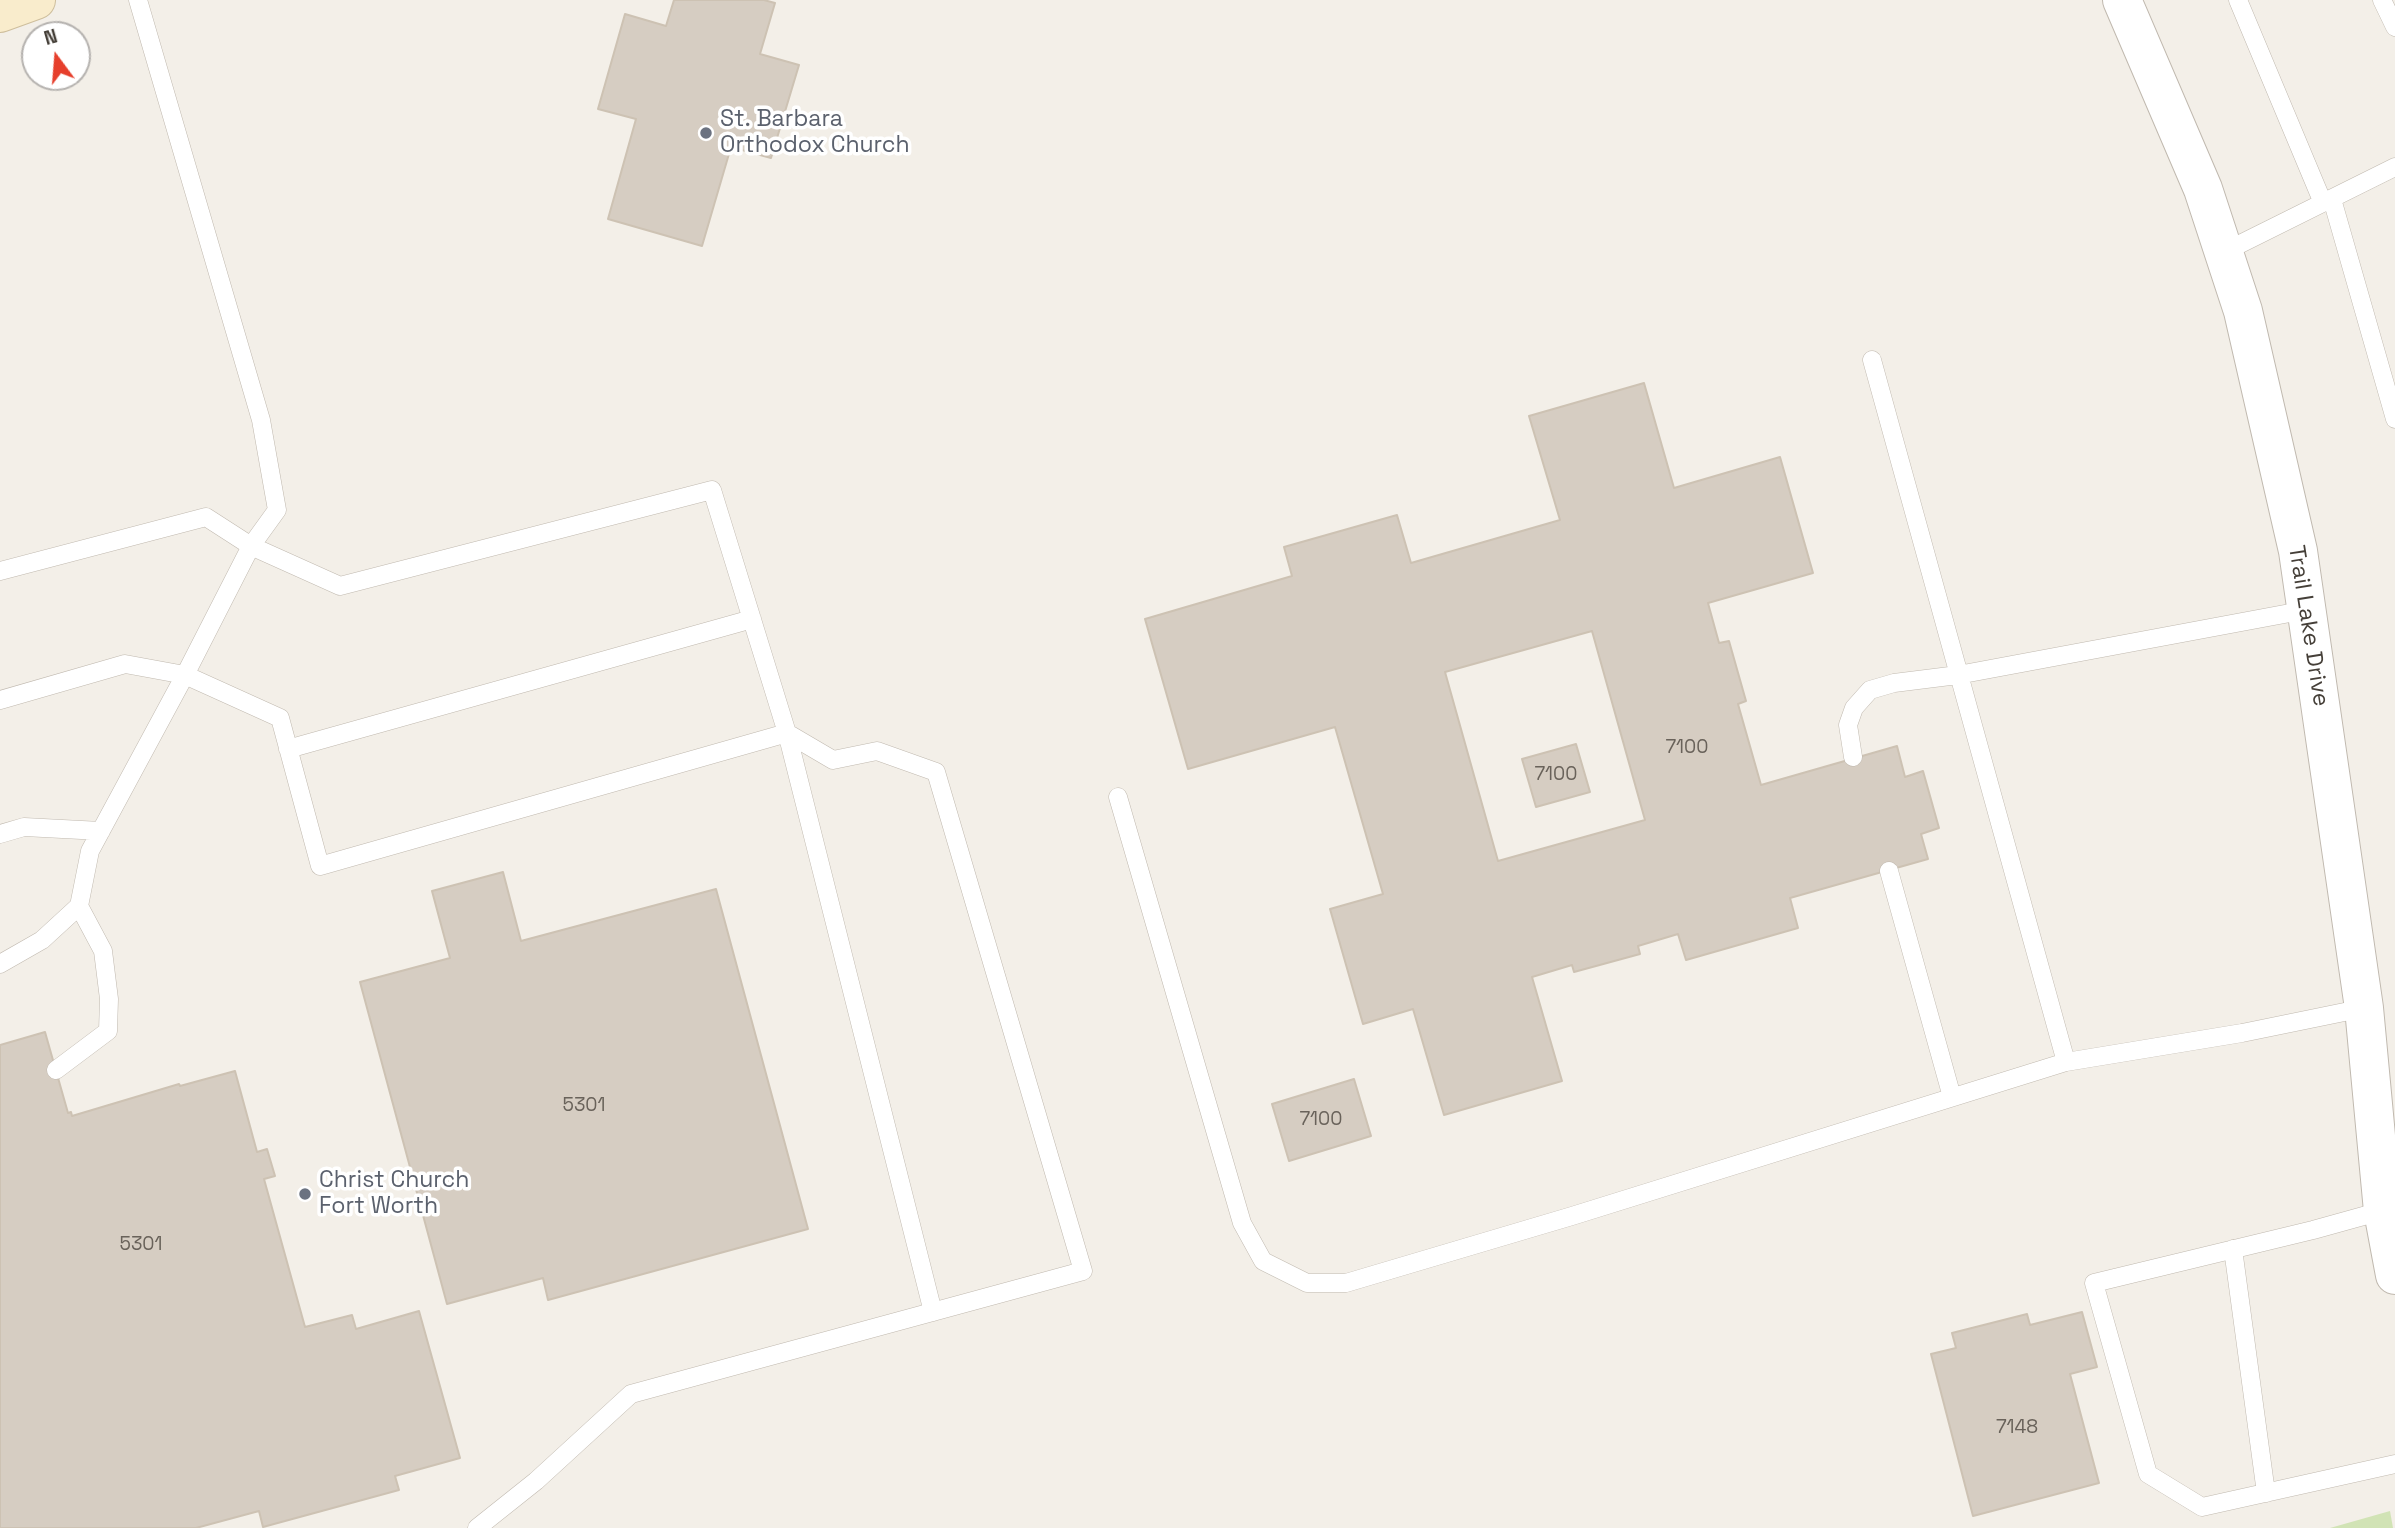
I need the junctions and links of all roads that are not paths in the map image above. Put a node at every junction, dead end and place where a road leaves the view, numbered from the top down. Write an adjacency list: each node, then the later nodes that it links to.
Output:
1 (36, 0): 6 (main road)
2 (138, 0): 13 (lane)
3 (2122, 0): 10 (street, Trail Lake Drive)
4 (2238, 0): 9 (lane)
5 (2382, 0): 7 (lane)
6 (0, 13)
7 (2395, 27)
8 (2395, 167): 9 (lane)
9 (2328, 201): 10 (lane); 12 (lane)
10 (2224, 252): 15 (street, Trail Lake Drive)
11 (1872, 360): 17 (lane)
12 (2395, 419)
13 (251, 546): 14 (lane); 16 (lane); 18 (lane)
14 (0, 571)
15 (2306, 610): 17 (lane); 29 (street, Trail Lake Drive)
16 (752, 620): 20 (lane); 21 (lane)
17 (1958, 675): 22 (lane); 30 (lane)
18 (186, 676): 19 (lane); 21 (lane); 24 (lane)
19 (0, 700)
20 (787, 733): 21 (lane); 36 (lane); 36 (lane)
21 (288, 748)
22 (1853, 757)
23 (1118, 797): 32 (lane)
24 (102, 831): 25 (lane); 27 (lane)
25 (0, 834)
26 (1889, 871): 32 (lane)
27 (79, 905): 28 (lane); 31 (lane)
28 (0, 964)
29 (2364, 1008): 30 (lane); 33 (street, Trail Lake Drive)
30 (2066, 1062): 32 (lane)
31 (56, 1070)
32 (1952, 1097)
33 (2389, 1209): 34 (lane); 35 (street, Trail Lake Drive)
34 (2233, 1249): 38 (lane); 38 (lane)
35 (2395, 1275)
36 (933, 1312): 39 (lane)
37 (2395, 1464): 38 (lane)
38 (2266, 1493)
39 (477, 1528)

